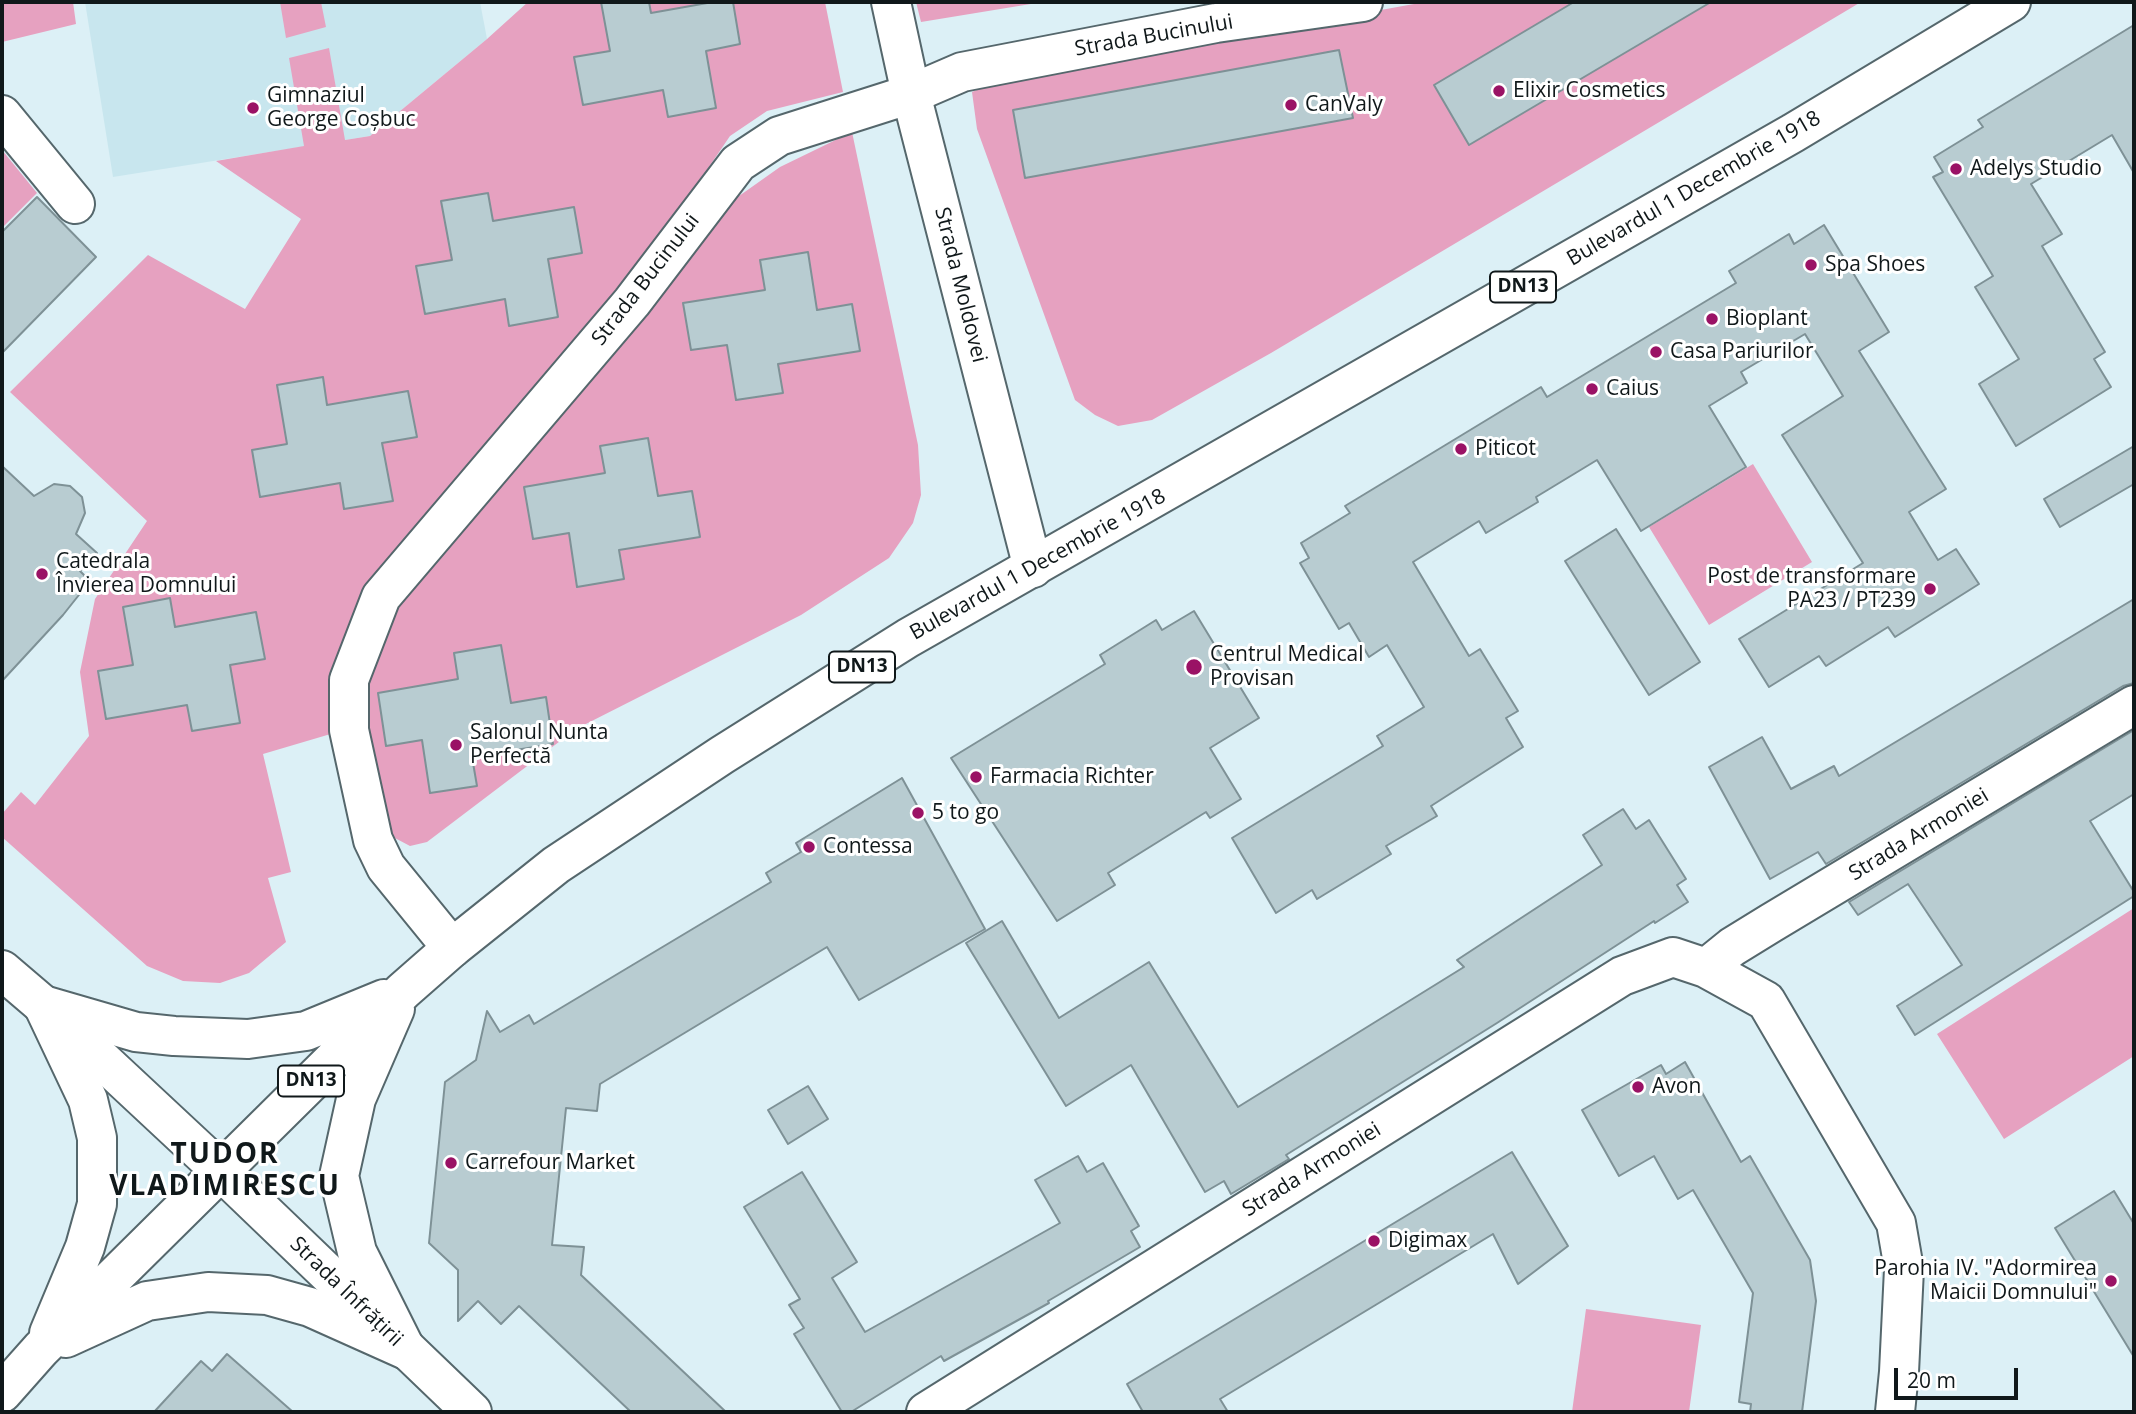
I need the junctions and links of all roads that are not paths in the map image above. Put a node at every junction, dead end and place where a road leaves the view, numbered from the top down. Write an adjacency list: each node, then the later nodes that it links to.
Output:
1 (891, 2): 5 (street, Strada Moldovei)
2 (1363, 2): 4 (street, Strada Bucinului)
3 (2011, 2): 8 (street, Bulevardul 1 Decembrie 1918 / DN13)
4 (1198, 14): 5 (street, Strada Bucinului)
5 (911, 94): 8 (street, Strada Moldovei); 10 (street, Strada Bucinului)
6 (2, 115): 7 (street)
7 (75, 204)
8 (1032, 568): 10 (street, Bulevardul 1 Decembrie 1918 / DN13)
9 (2134, 705): 11 (street, Strada Armoniei)
10 (452, 948): 13 (street, Bulevardul 1 Decembrie 1918 / DN13)
11 (1706, 968): 20 (street, Strada Armoniei); 21 (street, Strada Armoniei)
12 (2, 970): 14 (street, Strada Înfrățirii)
13 (403, 991): 14 (street); 15 (street, Bulevardul 1 Decembrie 1918 / DN13); 17 (street)
14 (43, 1005): 15 (street, Strada Înfrățirii); 16 (street)
15 (220, 1171): 16 (street, Bulevardul 1 Decembrie 1918 / DN13); 17 (street, Strada Înfrățirii)
16 (41, 1349): 17 (street); 18 (street, Bulevardul 1 Decembrie 1918 / DN13)
17 (407, 1350): 19 (street, Strada Înfrățirii)
18 (2, 1393)
19 (472, 1412)
20 (926, 1412)
21 (1895, 1412)

